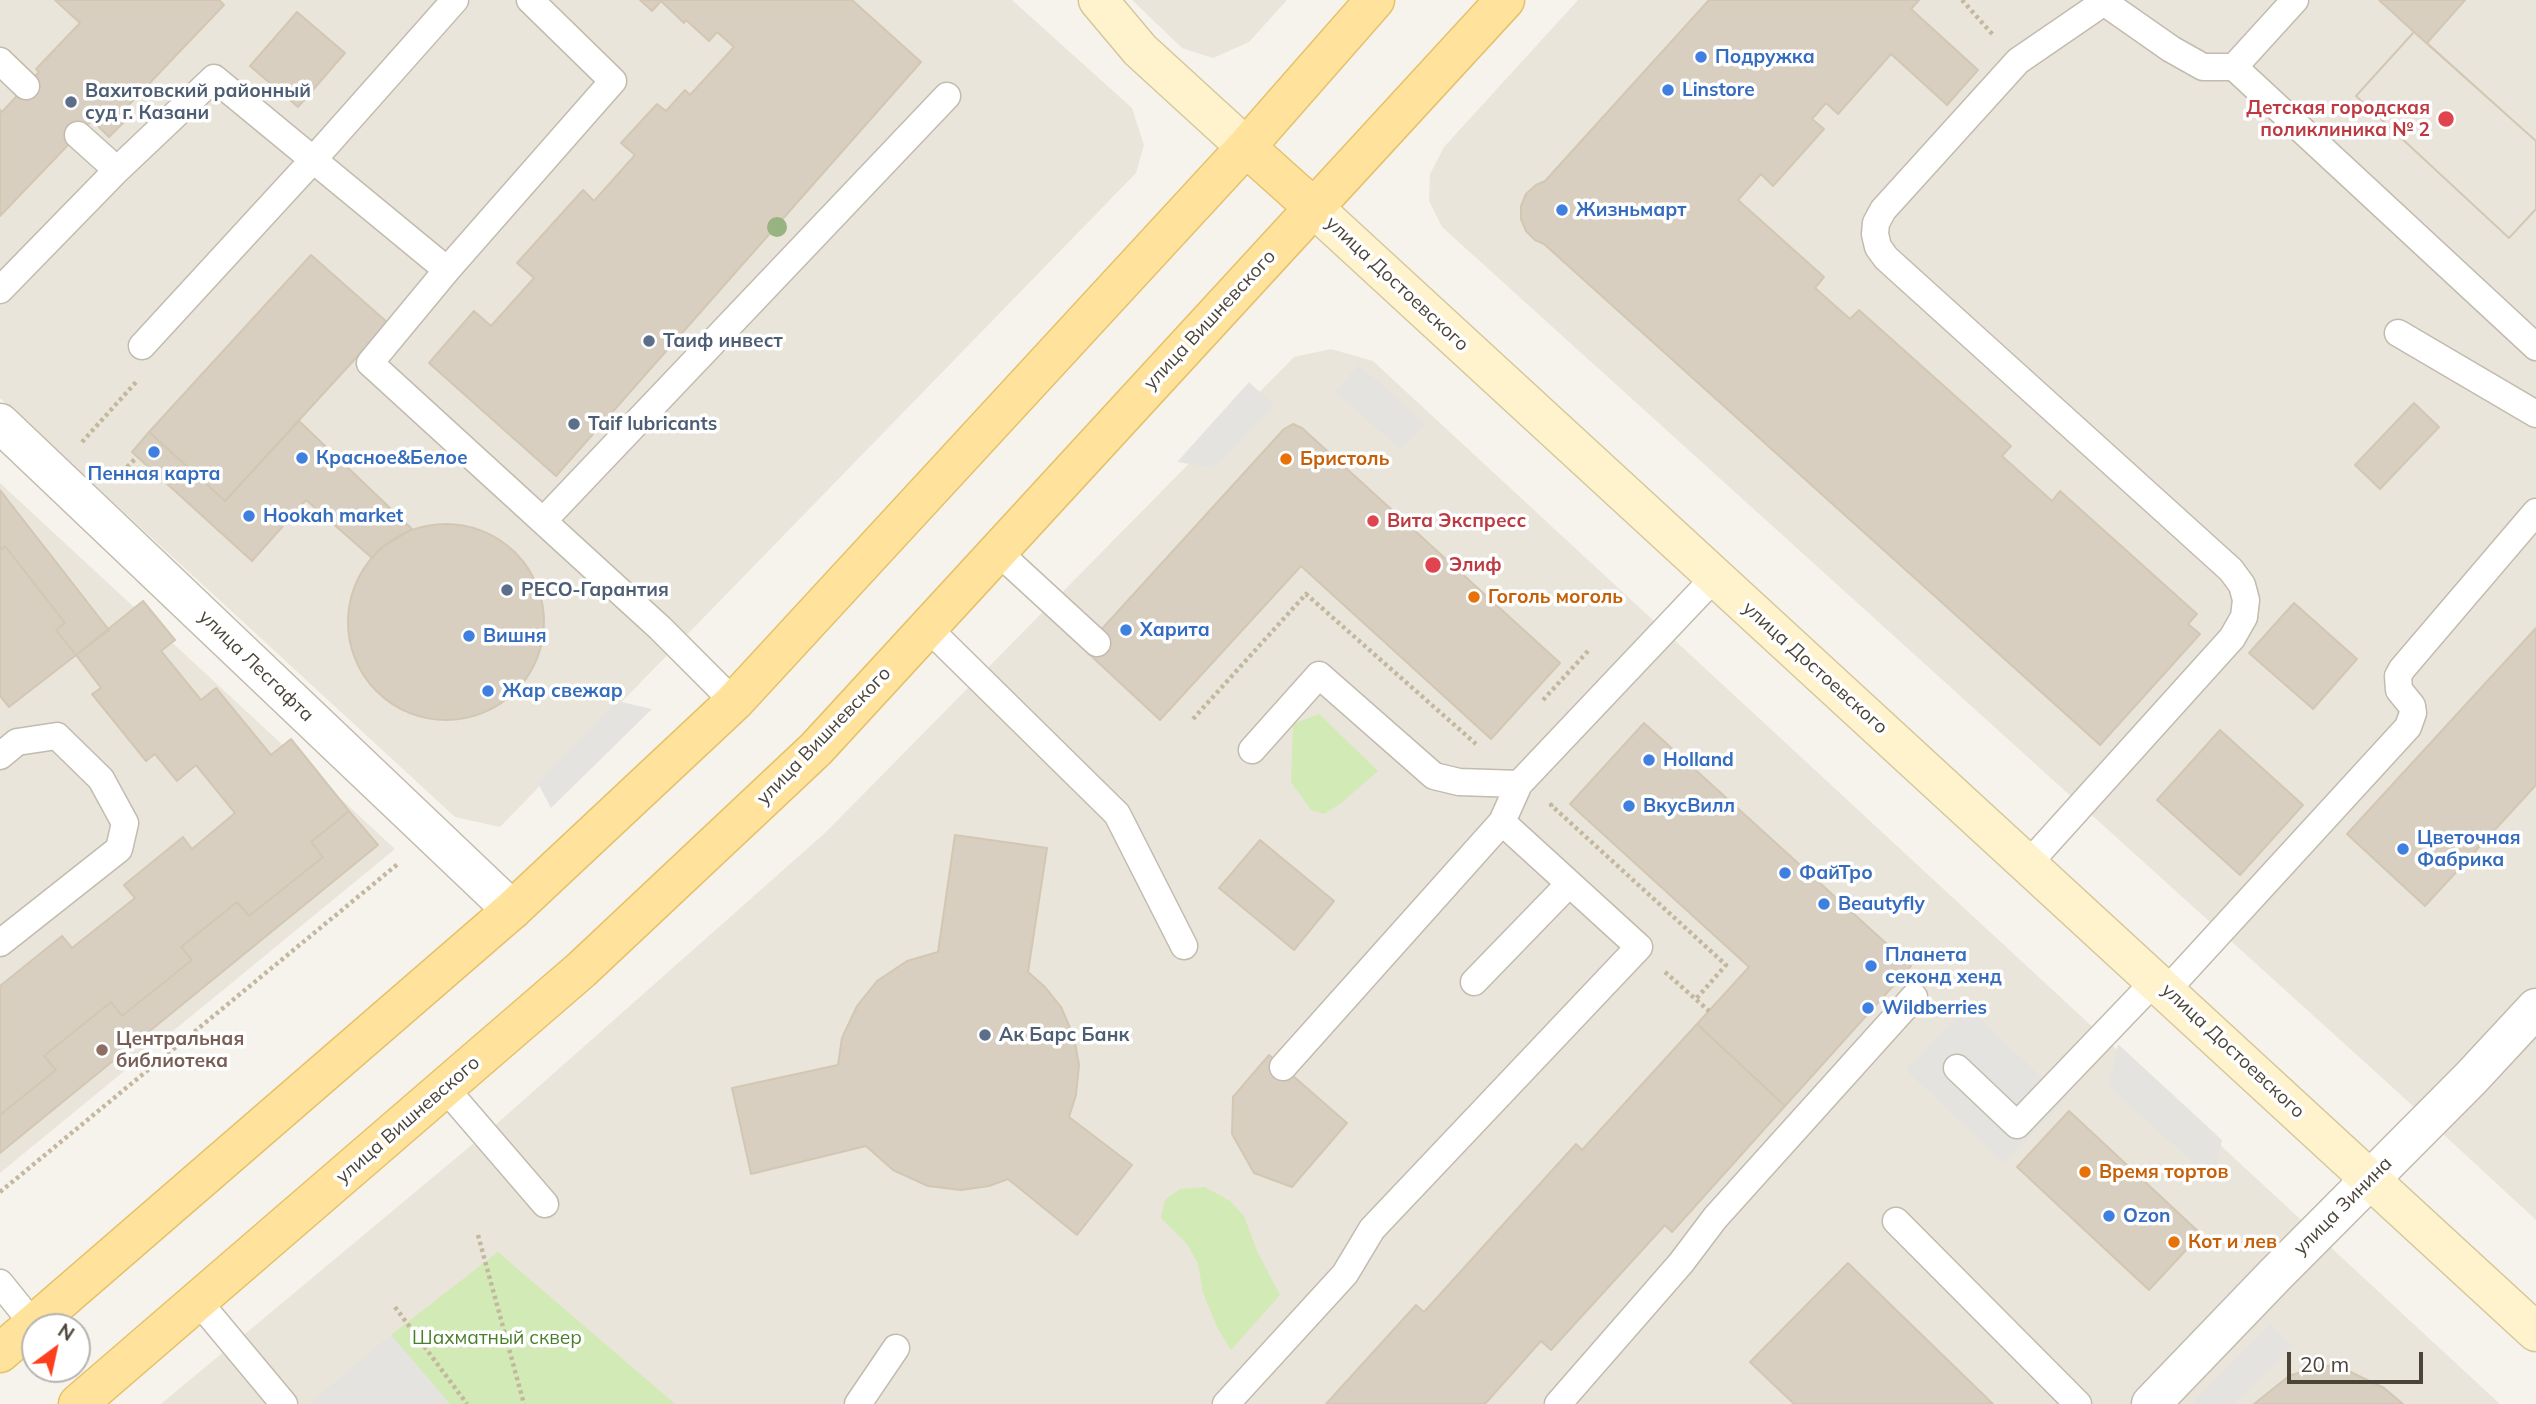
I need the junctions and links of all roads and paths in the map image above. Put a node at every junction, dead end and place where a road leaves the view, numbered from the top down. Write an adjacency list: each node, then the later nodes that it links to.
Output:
1 (455, 0): 16 (lane)
2 (530, 0): 19 (lane)
3 (1098, 0): 15 (main road, улица Достоевского)
4 (1376, 0): 15 (main road)
5 (1505, 0): 18 (main road, улица Вишневского)
6 (1962, 0): 10 (path)
7 (2295, 0): 11 (lane)
8 (2103, 1): 10 (lane); 11 (lane)
9 (0, 61): 12 (lane)
10 (2018, 61): 47 (lane)
11 (2234, 67): 23 (lane)
12 (26, 86)
13 (947, 96): 31 (lane)
14 (78, 135): 17 (lane)
15 (1245, 147): 18 (main road, улица Достоевского); 37 (main road)
16 (313, 160): 17 (lane); 19 (lane); 22 (lane)
17 (117, 170): 20 (lane)
18 (1314, 208): 32 (main road, улица Вишневского); 33 (main road, улица Достоевского)
19 (447, 270): 31 (lane)
20 (0, 290)
21 (2398, 333): 25 (lane)
22 (142, 346)
23 (2536, 347)
24 (138, 381): 27 (path)
25 (2536, 414)
26 (0, 424): 49 (street, улица Лесгафта)
27 (98, 424)
28 (137, 457): 29 (path)
29 (127, 467)
30 (2536, 512): 54 (lane)
31 (544, 520): 37 (lane)
32 (998, 552): 34 (main road, улица Вишневского); 35 (lane)
33 (1715, 577): 43 (lane); 47 (main road, улица Достоевского)
34 (928, 628): 51 (lane); 61 (main road, улица Вишневского)
35 (1097, 643)
36 (1588, 651): 38 (path)
37 (733, 702): 49 (main road)
38 (1536, 707)
39 (1193, 719): 40 (path)
40 (1486, 746)
41 (1252, 750): 43 (lane)
42 (0, 756): 50 (lane)
43 (1518, 784): 45 (lane)
44 (1560, 795): 56 (path)
45 (1502, 822): 48 (lane); 59 (lane)
46 (402, 860): 63 (path)
47 (2029, 863): 54 (main road, улица Достоевского)
48 (1569, 884): 52 (lane); 53 (lane)
49 (512, 910): 71 (main road)
50 (0, 943)
51 (1184, 946)
52 (1639, 947): 56 (path); 81 (lane)
53 (1474, 982)
54 (2161, 985): 60 (lane); 62 (main road, улица Достоевского)
55 (1914, 997): 82 (lane)
56 (1696, 999): 58 (path)
57 (2536, 1008): 62 (street, улица Зинина)
58 (1709, 1011)
59 (1283, 1067)
60 (1957, 1068)
61 (446, 1088): 64 (lane); 68 (main road, улица Вишневского)
62 (2371, 1178): 72 (main road, улица Достоевского); 84 (street, улица Зинина)
63 (0, 1192)
64 (545, 1204)
65 (1896, 1221): 83 (lane)
66 (478, 1235): 79 (path)
67 (0, 1283): 70 (lane)
68 (198, 1301): 76 (main road, улица Вишневского); 77 (lane)
69 (395, 1307): 78 (path)
70 (24, 1313)
71 (48, 1313)
72 (2536, 1332)
73 (21, 1336): 75 (main road)
74 (897, 1348): 80 (lane)
75 (0, 1353)
76 (78, 1404)
77 (284, 1404)
78 (467, 1404)
79 (524, 1404)
80 (858, 1404)
81 (1226, 1404)
82 (1558, 1404)
83 (2078, 1404)
84 (2151, 1404)

